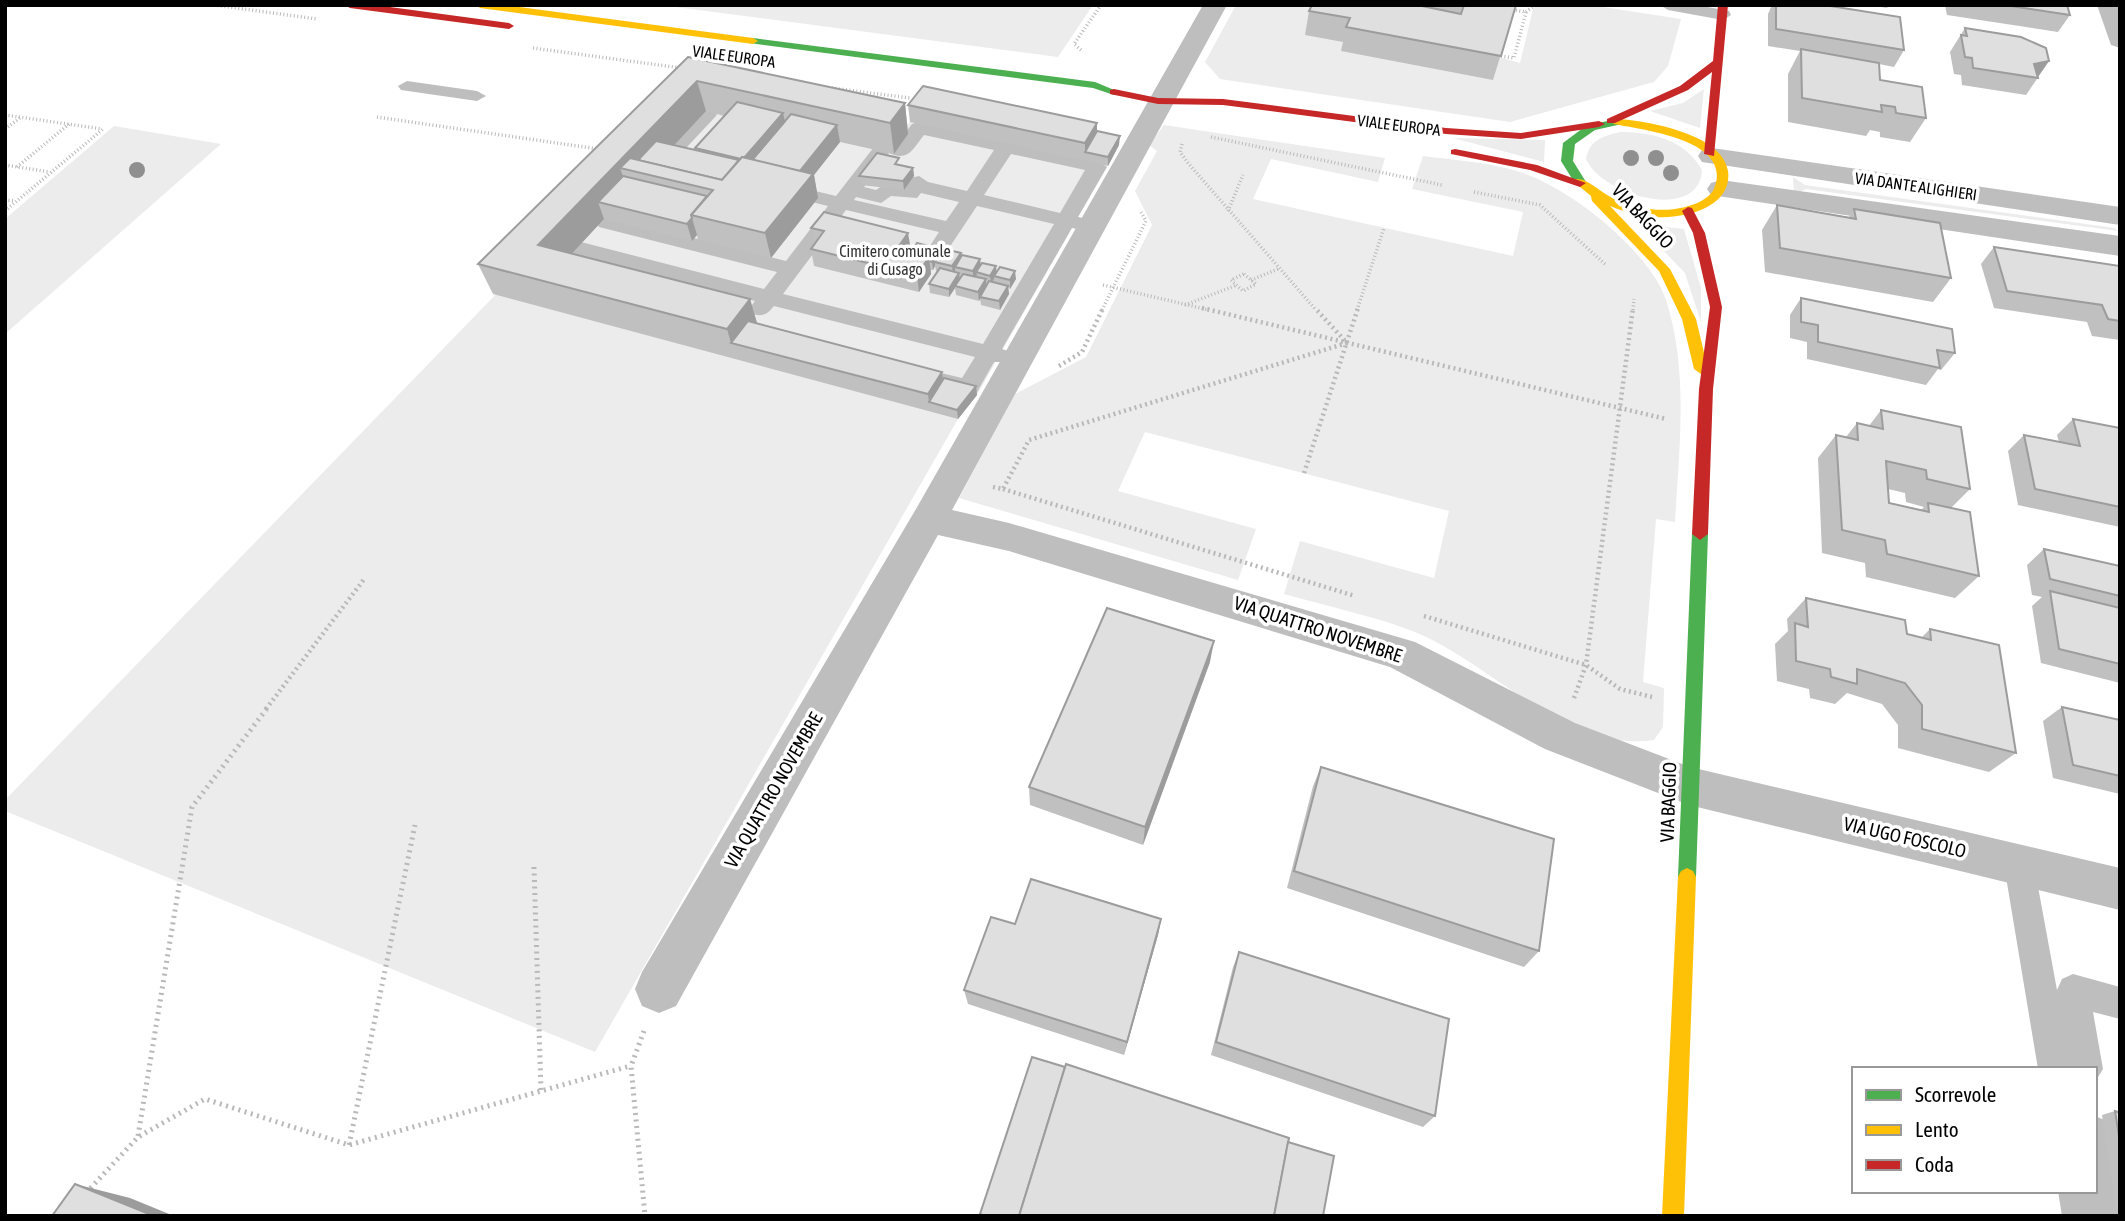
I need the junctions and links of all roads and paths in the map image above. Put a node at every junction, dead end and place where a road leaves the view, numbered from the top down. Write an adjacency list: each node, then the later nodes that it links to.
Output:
1 (214, 5): 11 (path)
2 (350, 5): 12 (street)
3 (480, 5): 20 (street, VIALE EUROPA)
4 (1215, 5): 23 (street, VIA QUATTRO NOVEMBRE)
5 (1535, 5): 10 (path)
6 (1668, 5): 9 (lane)
7 (2109, 5): 13 (street)
8 (1514, 10): 10 (path)
9 (1723, 10): 16 (street)
10 (1526, 12): 15 (path)
11 (321, 20)
12 (526, 29)
13 (2120, 40)
14 (522, 47): 17 (path)
15 (1501, 56)
16 (1719, 61): 31 (street); 39 (street)
17 (686, 69)
18 (407, 86): 21 (lane)
19 (822, 87): 22 (path)
20 (1118, 94): 23 (street, VIALE EUROPA); 24 (street, VIALE EUROPA)
21 (477, 96)
22 (918, 99)
23 (1161, 100): 25 (street, VIALE EUROPA); 59 (street, VIA QUATTRO NOVEMBRE)
24 (1097, 101)
25 (1200, 105): 30 (street, VIALE EUROPA); 31 (street, VIALE EUROPA); 34 (path)
26 (709, 112): 40 (lane)
27 (5, 115): 28 (path)
28 (21, 117): 32 (path); 33 (path)
29 (377, 117): 36 (path)
30 (1225, 119)
31 (1603, 123): 39 (street); 48 (street)
32 (69, 124): 42 (path); 43 (path)
33 (5, 129)
34 (1186, 133): 47 (path); 56 (path)
35 (1006, 147): 38 (lane); 52 (lane); 59 (lane)
36 (598, 149)
37 (1438, 149): 48 (street, VIALE EUROPA)
38 (884, 153): 45 (lane); 51 (lane)
39 (1711, 155): 49 (street); 58 (street, VIA DANTE ALIGHIERI)
40 (665, 159)
41 (5, 165): 42 (path)
42 (17, 167): 43 (path)
43 (51, 173): 54 (path)
44 (1243, 175): 56 (path)
45 (905, 183): 51 (lane); 52 (lane)
46 (761, 184): 51 (lane)
47 (1452, 187)
48 (1585, 187): 57 (street, VIALE EUROPA); 88 (street, VIA BAGGIO)
49 (1721, 189): 57 (street); 67 (street, VIA DANTE ALIGHIERI)
50 (1464, 190): 76 (path)
51 (846, 196): 61 (lane); 63 (lane)
52 (972, 198): 59 (lane); 63 (lane)
53 (5, 200): 54 (path)
54 (16, 201): 55 (path)
55 (5, 211)
56 (1228, 211): 74 (path)
57 (1688, 211): 88 (street, VIA BAGGIO)
58 (2120, 216)
59 (1078, 223): 77 (street, VIA QUATTRO NOVEMBRE)
60 (710, 224): 65 (lane)
61 (824, 225): 64 (lane); 72 (lane)
62 (1384, 228): 85 (path)
63 (951, 229): 69 (lane)
64 (849, 231)
65 (693, 244): 68 (lane); 72 (lane); 75 (lane)
66 (911, 246): 69 (lane)
67 (2120, 246)
68 (581, 249): 71 (lane); 75 (lane)
69 (936, 252): 70 (lane)
70 (960, 258)
71 (564, 267)
72 (790, 269): 82 (lane)
73 (1009, 270): 77 (lane)
74 (1278, 270): 78 (path); 85 (path)
75 (669, 271): 80 (lane); 82 (lane)
76 (1615, 273)
77 (1049, 276): 83 (path); 86 (street, VIA QUATTRO NOVEMBRE)
78 (1251, 280): 79 (path); 79 (path)
79 (1237, 285): 83 (path)
80 (653, 290)
81 (1635, 290): 89 (path)
82 (769, 297): 84 (lane); 86 (lane)
83 (1185, 305): 85 (path)
84 (746, 327)
85 (1346, 343): 89 (path); 91 (path); 92 (path)
86 (1002, 357): 87 (lane); 92 (street, VIA QUATTRO NOVEMBRE)
87 (917, 374)
88 (1706, 389): 90 (street, VIA BAGGIO)
89 (1619, 408): 90 (path); 95 (path)
90 (1704, 428): 96 (street, VIA BAGGIO)
91 (1304, 473)
92 (952, 477): 93 (street, VIA QUATTRO NOVEMBRE)
93 (929, 519): 96 (street, VIA QUATTRO NOVEMBRE); 101 (street, VIA QUATTRO NOVEMBRE)
94 (365, 578): 107 (path)
95 (1586, 665)
96 (1689, 786): 98 (street, VIA UGO FOSCOLO); 112 (street, VIA BAGGIO)
97 (415, 825): 108 (path)
98 (2019, 865): 100 (street, VIA UGO FOSCOLO); 104 (lane)
99 (534, 867): 106 (path)
100 (2120, 889)
101 (659, 989)
102 (2120, 1003): 105 (lane)
103 (631, 1066): 106 (path)
104 (2055, 1067)
105 (2085, 1067)
106 (541, 1091): 108 (path)
107 (138, 1137): 108 (path); 111 (path)
108 (349, 1145)
109 (2097, 1146): 114 (lane)
110 (2076, 1193): 113 (lane)
111 (82, 1197)
112 (1673, 1216)
113 (2080, 1216)
114 (2108, 1216)

